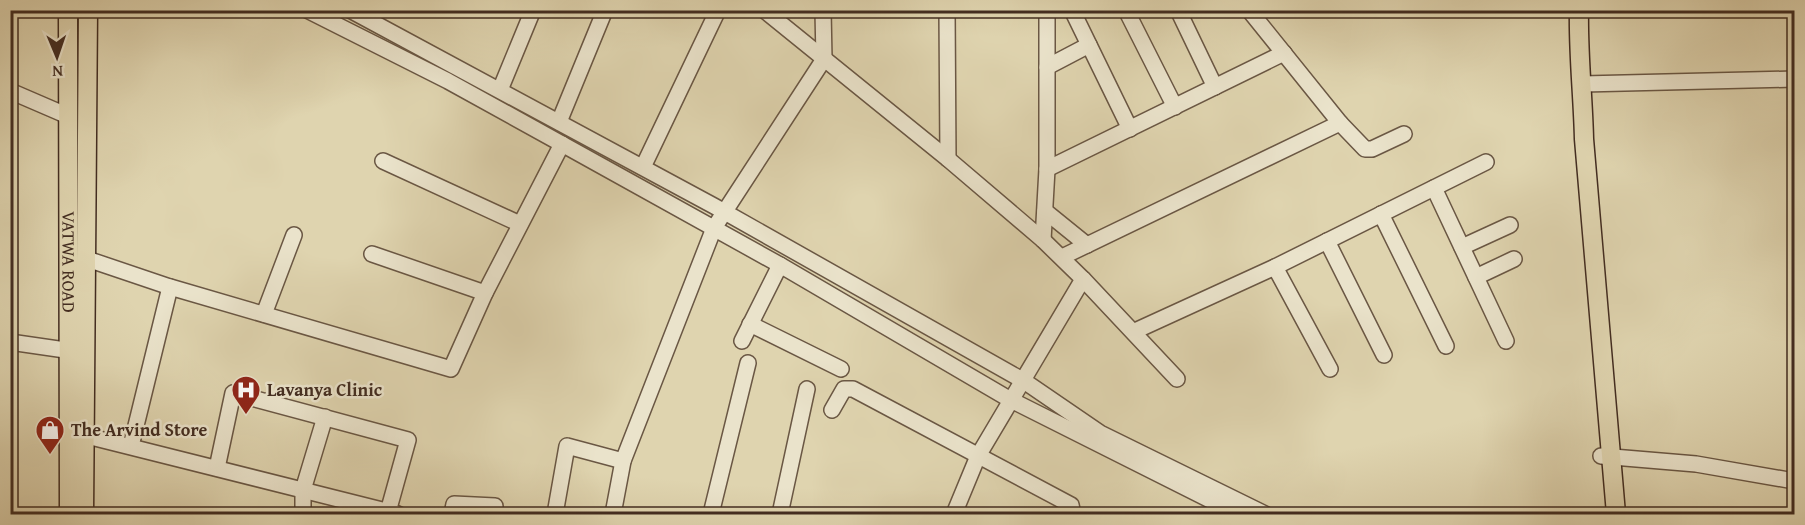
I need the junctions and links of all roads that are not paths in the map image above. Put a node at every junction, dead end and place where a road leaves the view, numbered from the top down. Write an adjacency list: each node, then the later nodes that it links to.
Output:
1 (68, 10): 28 (main road, VATWA ROAD)
2 (88, 10): 53 (main road, VATWA ROAD)
3 (308, 10): 33 (street)
4 (350, 10): 25 (street)
5 (533, 10): 25 (street)
6 (605, 10): 29 (street)
7 (718, 10): 37 (street)
8 (764, 10): 20 (street)
9 (823, 10): 20 (street)
10 (947, 10): 34 (street)
11 (1047, 10): 21 (street)
12 (1072, 10): 18 (street)
13 (1126, 10): 27 (street)
14 (1178, 10): 24 (street)
15 (1249, 10): 19 (street)
16 (1569, 10): 83 (main road)
17 (1579, 10): 23 (main road)
18 (1089, 45): 21 (street); 31 (street)
19 (1284, 53): 24 (street); 30 (street)
20 (824, 59): 34 (street); 40 (street)
21 (1047, 67): 38 (street)
22 (1794, 79): 23 (street)
23 (1583, 84): 83 (main road)
24 (1215, 87): 27 (street)
25 (500, 90): 29 (street)
26 (10, 92): 28 (street)
27 (1174, 107): 31 (street)
28 (68, 116): 68 (main road, VATWA ROAD)
29 (559, 122): 37 (street)
30 (1340, 123): 32 (street); 49 (street)
31 (1130, 129): 38 (street)
32 (1404, 134)
33 (562, 144): 43 (street); 45 (street)
34 (948, 159): 47 (street)
35 (383, 161): 43 (street)
36 (1486, 162): 39 (street)
37 (644, 167): 40 (street)
38 (1047, 169): 41 (street)
39 (1434, 188): 42 (street); 50 (street)
40 (725, 211): 45 (street); 75 (street)
41 (1045, 211): 47 (street); 49 (street)
42 (1381, 214): 48 (street); 67 (street)
43 (520, 224): 60 (street)
44 (1510, 225): 50 (street)
45 (714, 228): 55 (street); 84 (street)
46 (294, 235): 61 (street)
47 (1043, 240): 52 (street)
48 (1327, 241): 56 (street); 70 (street)
49 (1087, 245): 52 (street)
50 (1462, 247): 57 (street)
51 (372, 254): 60 (street)
52 (1062, 257): 58 (street)
53 (87, 259): 59 (street); 69 (main road, VATWA ROAD)
54 (1514, 259): 57 (street)
55 (780, 265): 62 (street); 77 (street)
56 (1275, 267): 63 (street); 73 (street)
57 (1476, 277): 65 (street)
58 (1083, 279): 63 (street); 75 (street)
59 (170, 287): 61 (street); 81 (street)
60 (484, 293): 61 (street)
61 (264, 314)
62 (750, 324): 64 (street); 72 (street)
63 (1135, 332): 74 (street)
64 (742, 341)
65 (1506, 341)
66 (10, 342): 68 (street)
67 (1446, 346)
68 (67, 352): 69 (street); 90 (main road, VATWA ROAD)
69 (87, 352): 80 (main road, VATWA ROAD)
70 (1384, 355)
71 (748, 363): 96 (street)
72 (841, 369)
73 (1330, 369)
74 (1177, 379)
75 (1024, 381): 77 (street); 101 (street)
76 (807, 389): 97 (street)
77 (1010, 399): 82 (street); 100 (street)
78 (832, 410): 82 (street)
79 (325, 417): 85 (street); 87 (street); 89 (street)
80 (87, 436): 81 (street); 91 (main road, VATWA ROAD)
81 (131, 446): 85 (street)
82 (978, 456): 98 (street); 99 (street)
83 (1606, 456): 86 (street); 102 (main road); 103 (main road)
84 (622, 461): 94 (street); 95 (street)
85 (217, 468): 87 (street)
86 (1794, 481)
87 (303, 490): 89 (street); 92 (street)
88 (495, 506): 93 (street)
89 (394, 513)
90 (69, 514)
91 (84, 514)
92 (303, 514)
93 (452, 514)
94 (555, 514)
95 (613, 514)
96 (711, 514)
97 (780, 514)
98 (954, 514)
99 (1073, 514)
100 (1238, 514)
101 (1265, 514)
102 (1606, 514)
103 (1616, 514)

